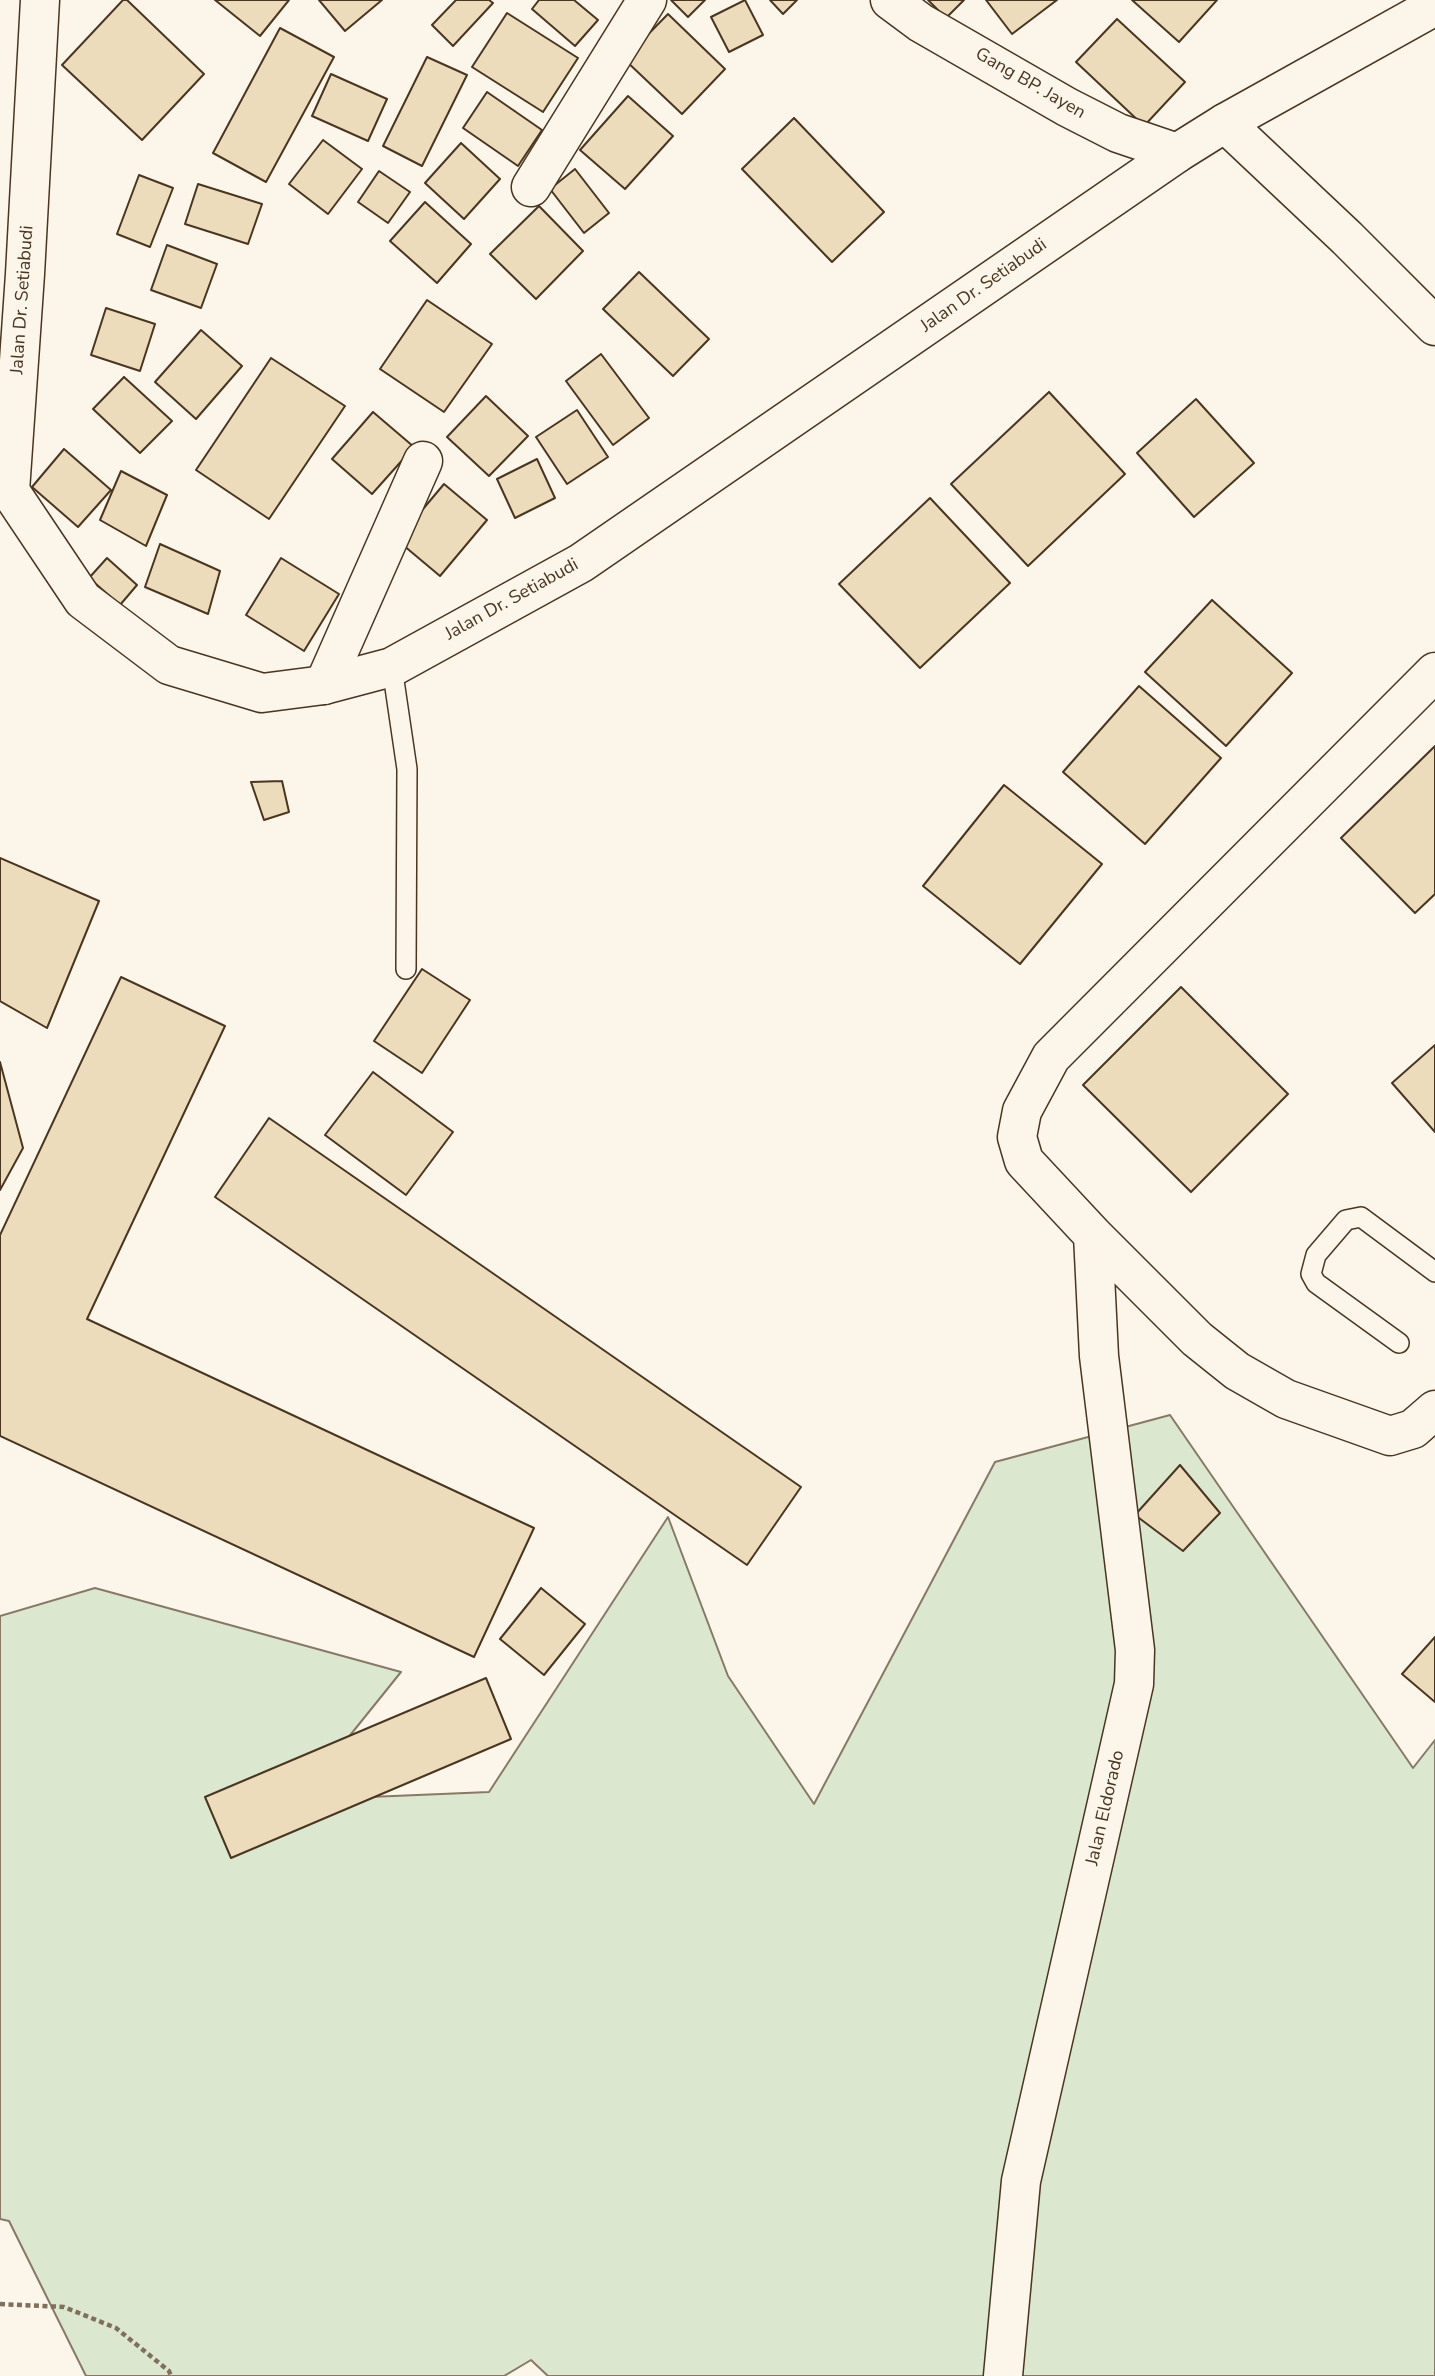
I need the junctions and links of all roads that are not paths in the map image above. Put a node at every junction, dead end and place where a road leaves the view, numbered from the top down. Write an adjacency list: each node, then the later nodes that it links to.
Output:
1 (40, 0): 12 (street, Jalan Dr. Setiabudi)
2 (647, 0): 7 (street)
3 (890, 0): 6 (street, Gang BP. Jayen)
4 (1435, 6): 5 (street, Jalan Dr. Setiabudi)
5 (1225, 123): 6 (street, Jalan Dr. Setiabudi); 8 (street)
6 (1177, 153): 10 (street, Jalan Dr. Setiabudi)
7 (531, 187)
8 (1435, 326)
9 (423, 461): 12 (street)
10 (392, 667): 12 (street, Jalan Dr. Setiabudi); 13 (lane)
11 (1435, 671): 14 (street)
12 (324, 685)
13 (406, 970)
14 (1093, 1236): 17 (street); 18 (street, Jalan Eldorado)
15 (1435, 1272): 16 (lane)
16 (1399, 1343)
17 (1435, 1410)
18 (1003, 2376)

